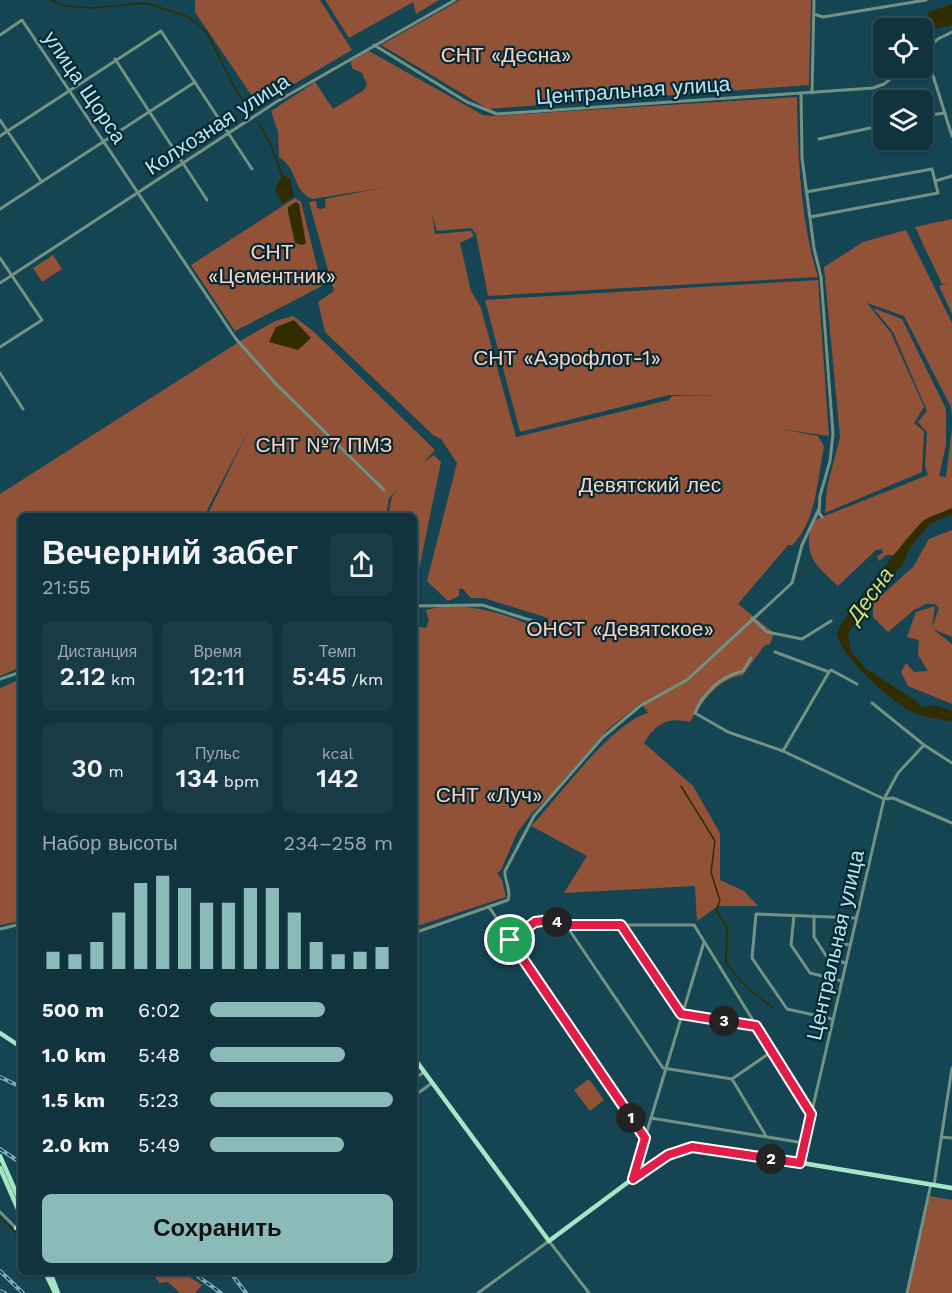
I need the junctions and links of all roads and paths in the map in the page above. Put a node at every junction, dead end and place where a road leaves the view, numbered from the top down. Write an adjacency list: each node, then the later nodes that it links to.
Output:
1 (455, 0): 7 (street, Колхозная улица)
2 (814, 0): 4 (street)
3 (926, 0): 4 (street)
4 (814, 14): 15 (street)
5 (952, 32): 8 (street)
6 (0, 35): 13 (street, улица Щорса)
7 (374, 45): 14 (street, Центральная улица); 22 (street, Колхозная улица)
8 (933, 45)
9 (115, 59): 12 (street); 13 (street); 16 (street)
10 (891, 78): 15 (street, Центральная улица)
11 (933, 78): 17 (street)
12 (195, 82): 16 (street); 22 (street)
13 (70, 89): 21 (street); 26 (street, улица Щорса)
14 (801, 93): 15 (street, Центральная улица); 32 (street)
15 (812, 93)
16 (150, 112): 26 (street); 27 (street)
17 (945, 113): 18 (street); 24 (street)
18 (933, 115)
19 (0, 120): 21 (street)
20 (873, 127): 25 (street)
21 (7, 131): 23 (street); 31 (street)
22 (228, 133): 27 (street, Колхозная улица); 28 (street)
23 (0, 136)
24 (952, 136)
25 (819, 139)
26 (105, 142): 31 (street); 33 (street, улица Щорса)
27 (183, 163): 33 (street, Колхозная улица); 34 (street)
28 (252, 170)
29 (952, 176): 30 (street)
30 (935, 181): 32 (street); 36 (street)
31 (41, 182): 35 (street)
32 (806, 192): 36 (street)
33 (138, 194): 38 (street, Колхозная улица); 43 (street, улица Щорса)
34 (207, 200)
35 (0, 209)
36 (810, 217): 44 (street)
37 (0, 258): 38 (street)
38 (12, 275): 39 (street, Колхозная улица); 40 (street)
39 (0, 283)
40 (0, 347)
41 (0, 373): 42 (street)
42 (23, 409)
43 (384, 490)
44 (819, 509): 45 (street); 47 (street)
45 (822, 518)
46 (417, 606): 49 (street)
47 (752, 618): 48 (street); 62 (street)
48 (831, 621)
49 (549, 626)
50 (775, 652): 52 (street)
51 (751, 658): 58 (street)
52 (829, 672): 55 (street); 58 (street)
53 (18, 673): 54 (street)
54 (0, 680)
55 (856, 684)
56 (872, 703): 57 (street)
57 (924, 745): 59 (street); 60 (street, Центральная улица)
58 (783, 751): 60 (street)
59 (952, 763)
60 (884, 799): 61 (street); 66 (street, Центральная улица)
61 (952, 823)
62 (489, 907): 71 (street); 72 (street)
63 (794, 915): 64 (street); 76 (street); 78 (street)
64 (814, 916): 65 (street); 75 (street)
65 (837, 918): 66 (street); 74 (street)
66 (857, 918): 74 (street, Центральная улица)
67 (18, 925): 70 (street)
68 (566, 925): 69 (street); 72 (street); 85 (street)
69 (621, 925): 73 (street); 77 (street)
70 (0, 929)
71 (417, 932)
72 (510, 940): 95 (street)
73 (704, 942): 77 (street); 79 (street)
74 (850, 945): 75 (street, Центральная улица)
75 (846, 963): 76 (street, Центральная улица)
76 (842, 981): 78 (street, Центральная улица)
77 (681, 1014): 79 (street); 85 (street)
78 (832, 1019): 91 (street, Центральная улица)
79 (756, 1026): 82 (street)
80 (0, 1033): 81 (main road)
81 (18, 1045)
82 (772, 1052): 88 (street); 91 (street)
83 (417, 1062): 86 (main road)
84 (952, 1068): 94 (street)
85 (666, 1069): 88 (street); 92 (street)
86 (424, 1072): 87 (street); 89 (main road)
87 (417, 1077)
88 (732, 1079): 93 (street)
89 (432, 1083): 90 (street); 108 (main road)
90 (417, 1094)
91 (811, 1114): 97 (street, Центральная улица)
92 (651, 1118): 93 (street); 95 (street)
93 (766, 1136): 97 (street)
94 (942, 1137): 96 (street); 102 (street)
95 (645, 1138): 101 (street)
96 (952, 1138)
97 (804, 1143): 99 (street, Центральная улица)
98 (0, 1156): 100 (main road)
99 (800, 1163): 101 (main road); 102 (main road)
100 (2, 1166): 104 (main road); 105 (main road)
101 (633, 1179): 108 (main road)
102 (932, 1184): 103 (main road); 114 (street)
103 (952, 1188)
104 (18, 1198)
105 (18, 1208)
106 (0, 1212): 107 (street)
107 (18, 1229)
108 (549, 1241): 112 (street); 113 (street)
109 (47, 1275): 111 (main road)
110 (51, 1275): 111 (main road)
111 (56, 1293)
112 (478, 1293)
113 (588, 1293)
114 (907, 1293)

